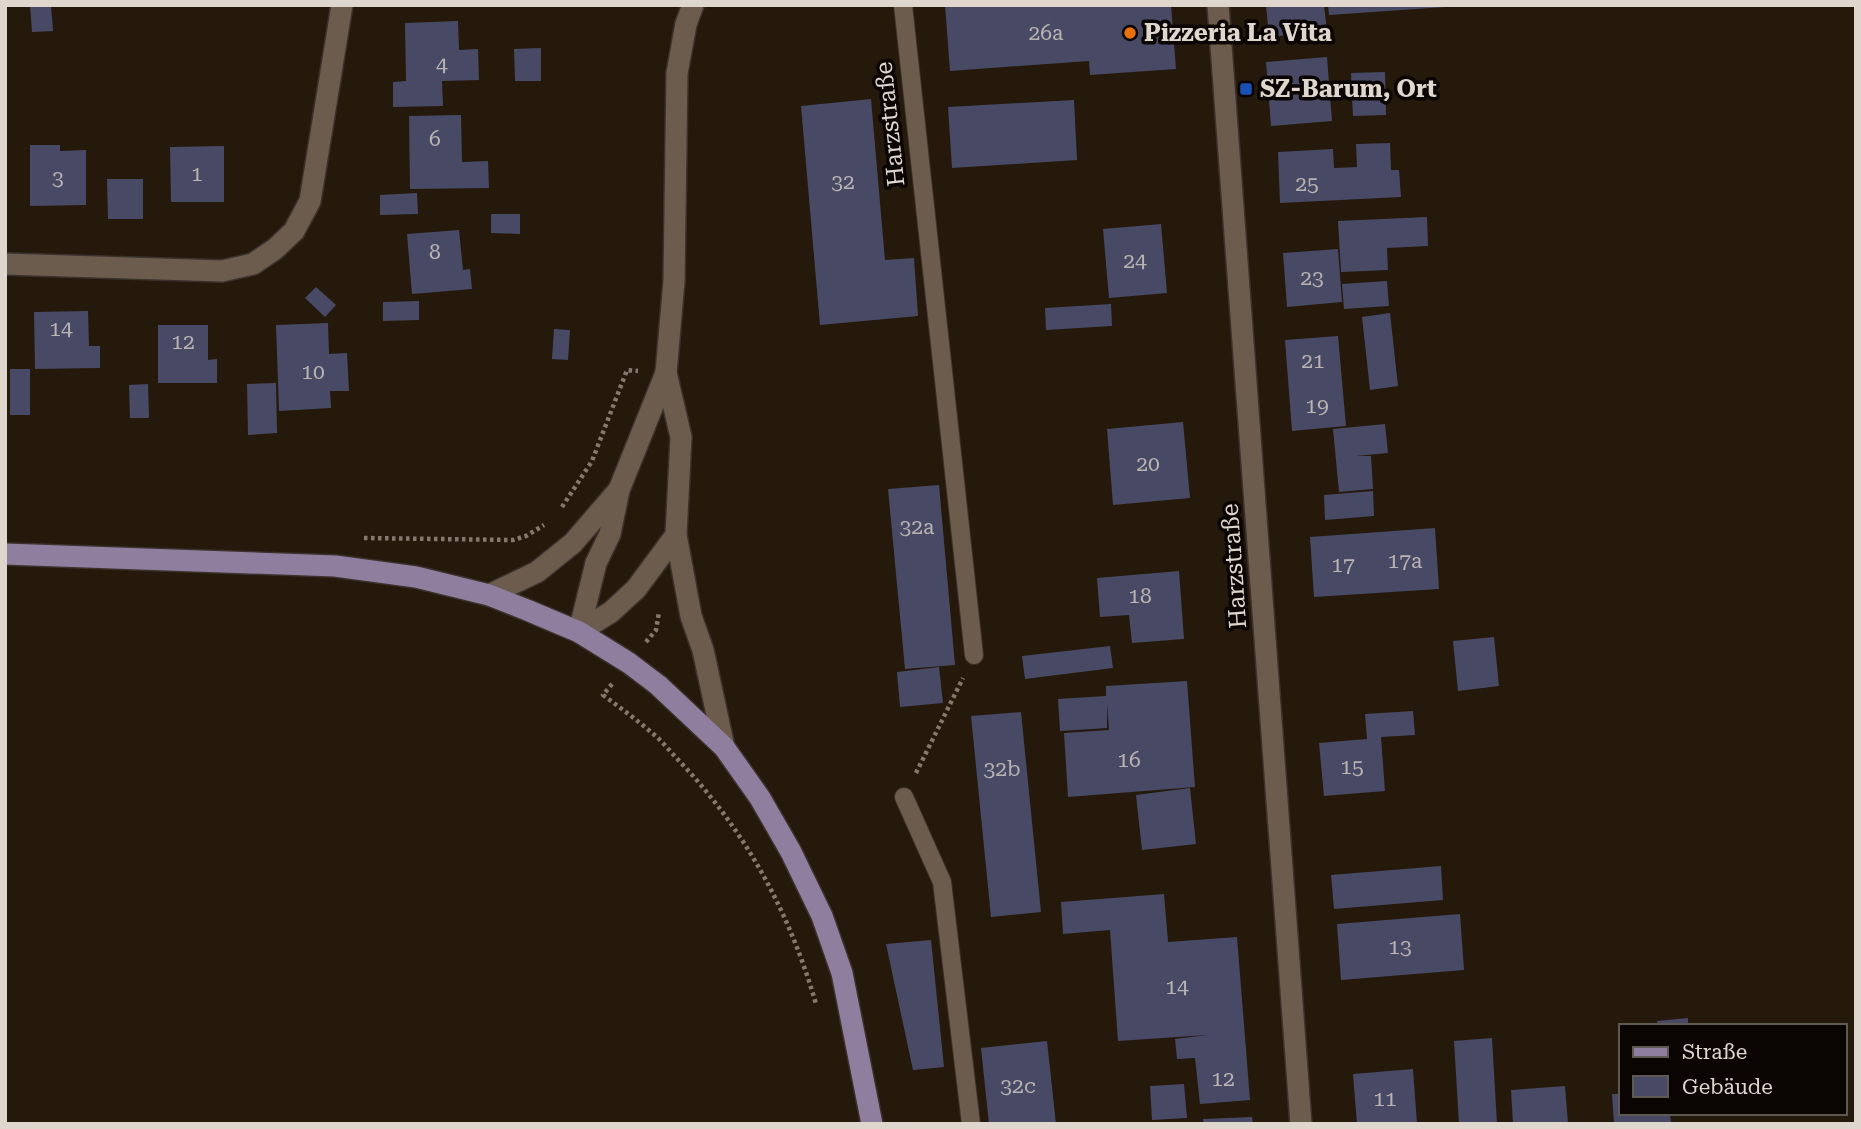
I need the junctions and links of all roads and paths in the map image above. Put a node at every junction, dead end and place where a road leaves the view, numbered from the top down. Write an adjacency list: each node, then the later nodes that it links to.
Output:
1 (342, 5): 5 (street)
2 (693, 5): 6 (street)
3 (903, 5): 15 (lane, Harzstraße)
4 (1218, 5): 22 (street, Harzstraße)
5 (5, 264)
6 (666, 373): 7 (street); 8 (path); 10 (street)
7 (619, 490): 13 (street); 14 (street)
8 (557, 513)
9 (550, 522): 11 (path)
10 (676, 535): 14 (street); 17 (street)
11 (353, 538)
12 (5, 554): 13 (main road)
13 (489, 595): 14 (main road)
14 (579, 632): 17 (main road)
15 (974, 655): 18 (path)
16 (603, 695): 19 (path)
17 (724, 747): 20 (main road)
18 (904, 797): 21 (lane)
19 (817, 1008)
20 (872, 1124)
21 (971, 1124)
22 (1301, 1124)

